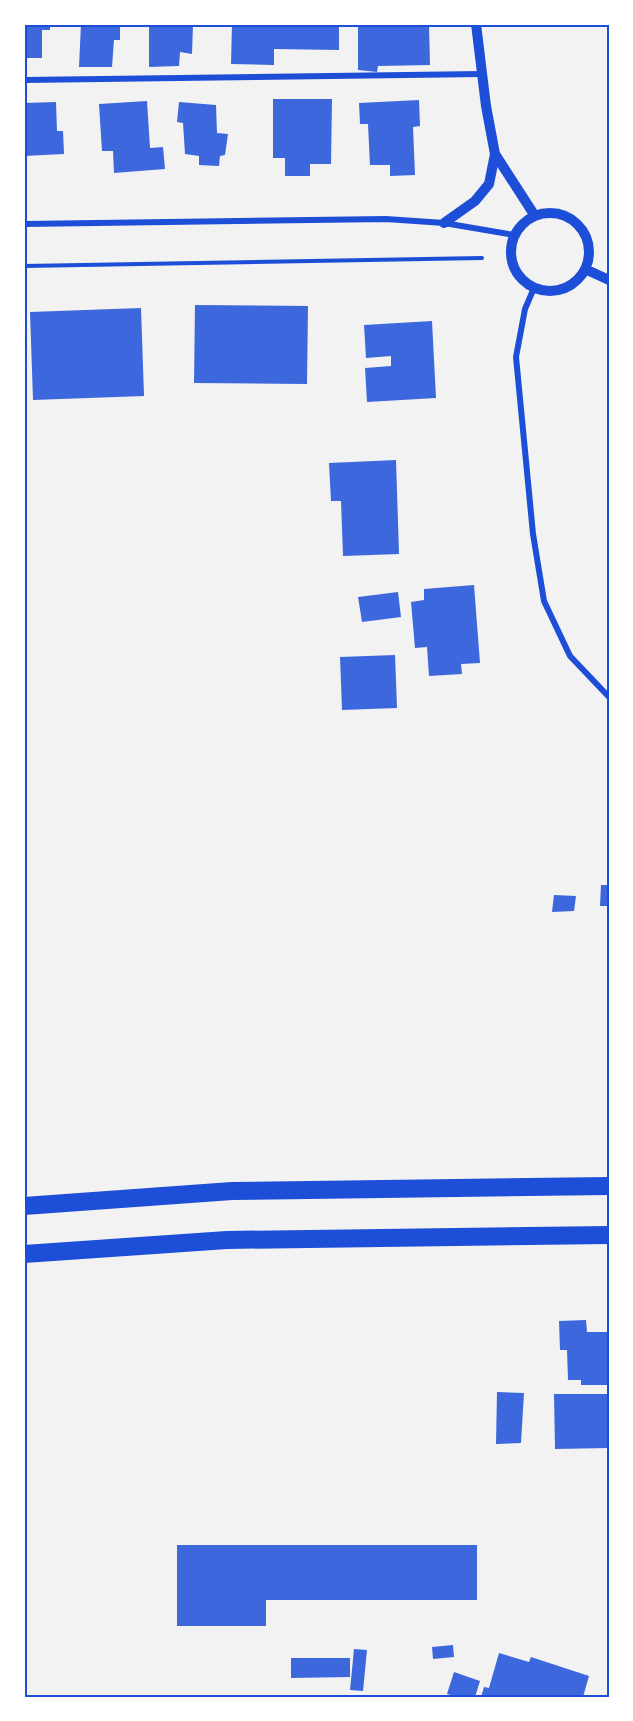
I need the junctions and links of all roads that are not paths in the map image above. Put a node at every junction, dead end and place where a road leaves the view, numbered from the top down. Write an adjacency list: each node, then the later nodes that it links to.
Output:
1 (476, 24): 2 (street)
2 (482, 74): 3 (street); 4 (street)
3 (24, 80)
4 (495, 154): 5 (street); 6 (street)
5 (535, 216): 8 (street); 9 (street)
6 (444, 223): 7 (street); 8 (street)
7 (24, 224)
8 (514, 235): 11 (street)
9 (585, 269): 10 (street); 11 (street)
10 (609, 280)
11 (534, 288): 12 (street)
12 (609, 697)
13 (609, 1186): 14 (highway)
14 (24, 1206)
15 (609, 1235): 16 (highway)
16 (24, 1254)

